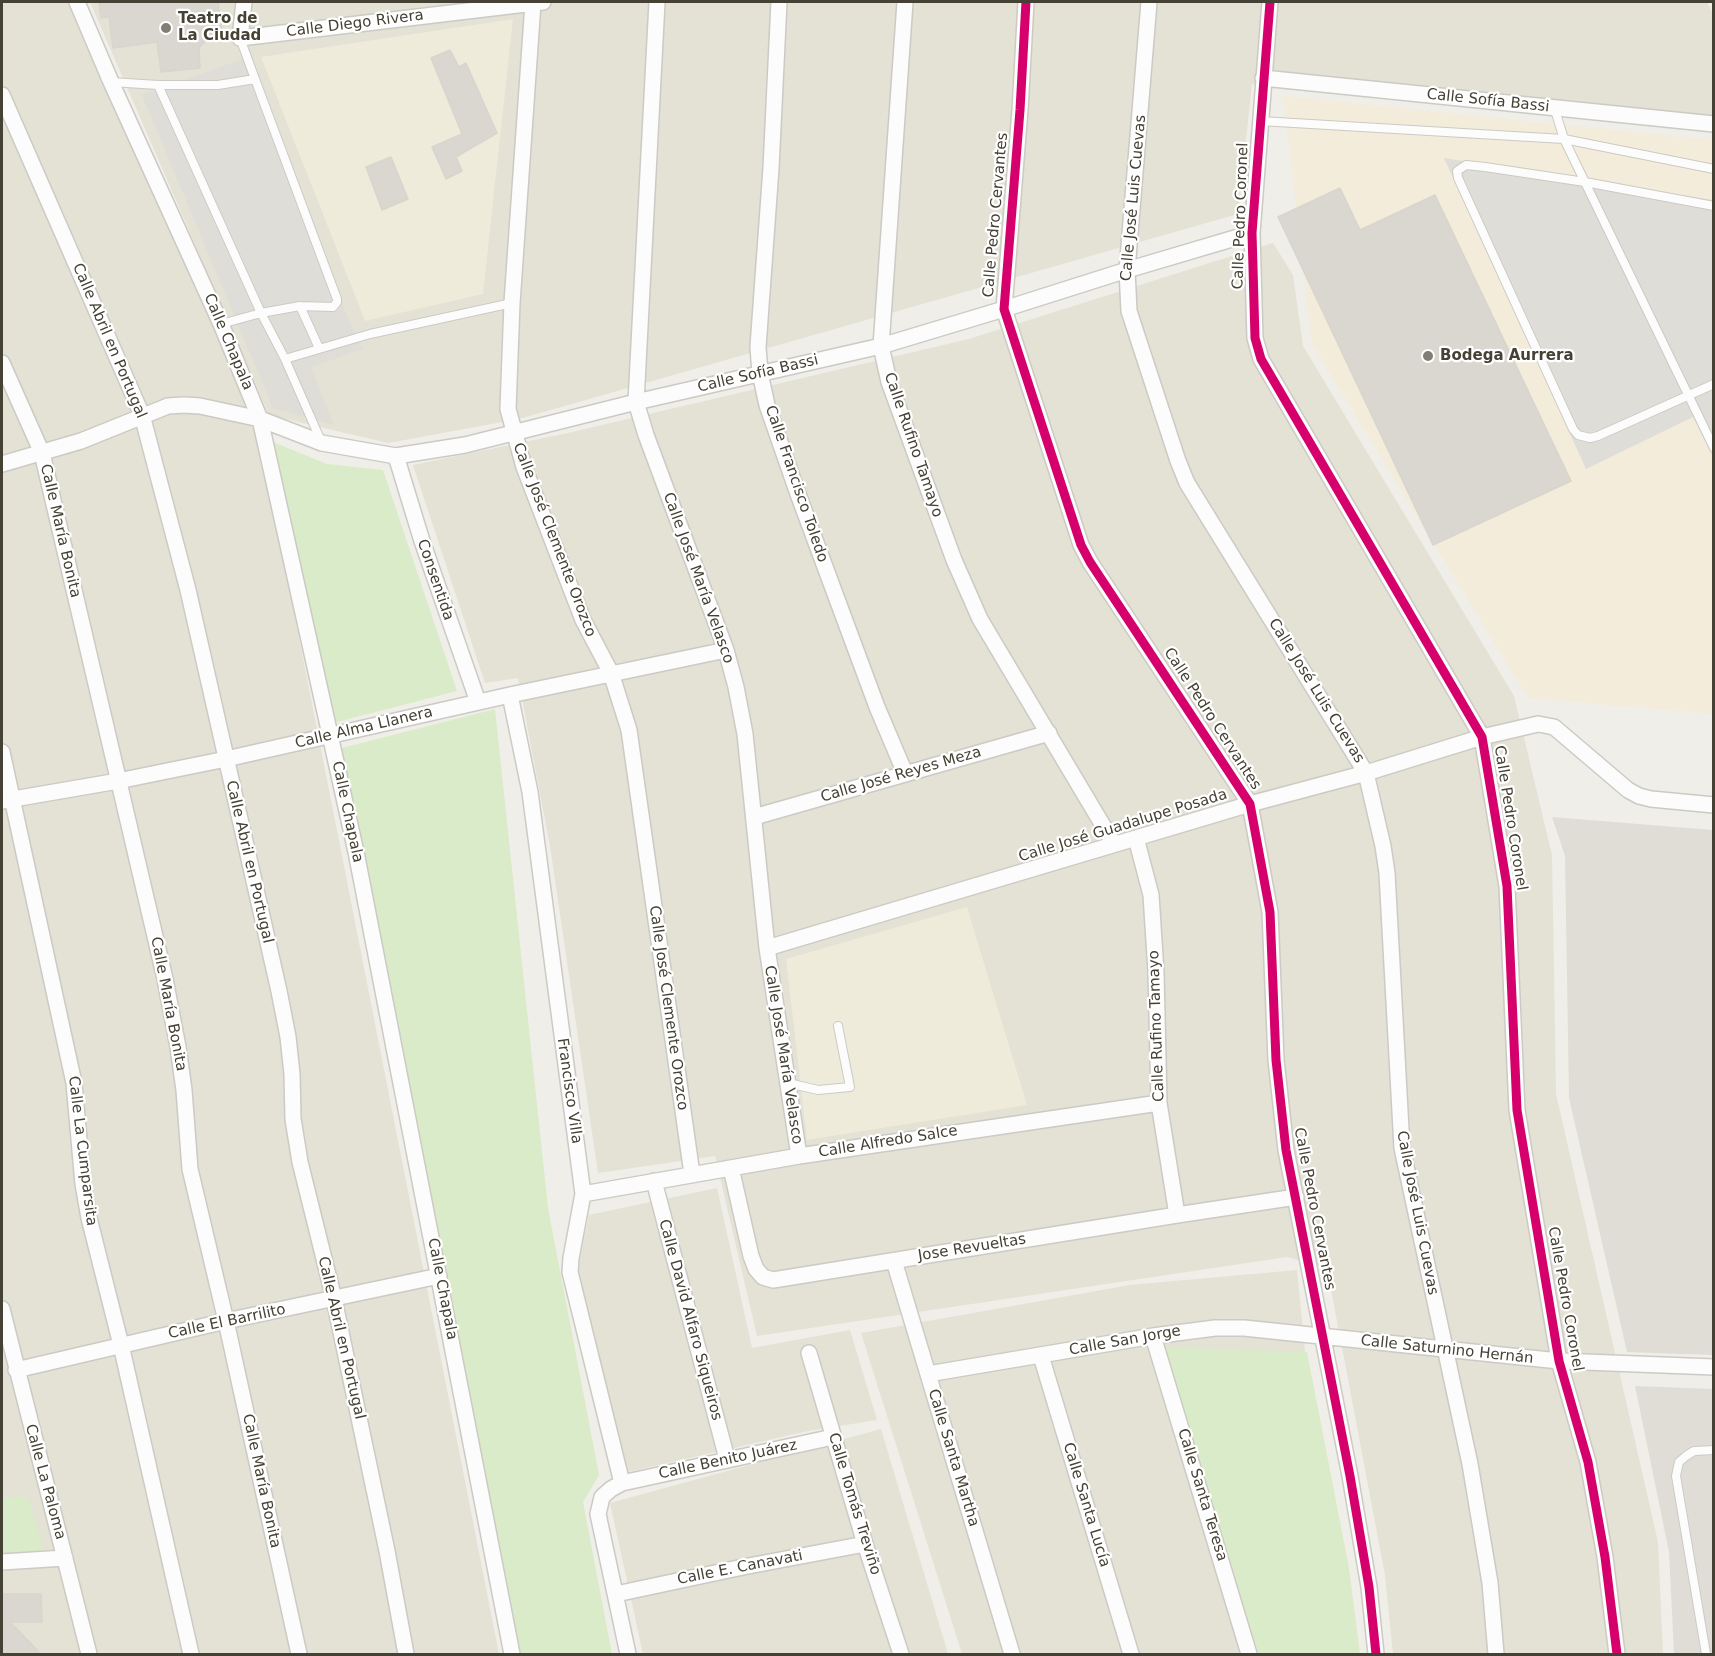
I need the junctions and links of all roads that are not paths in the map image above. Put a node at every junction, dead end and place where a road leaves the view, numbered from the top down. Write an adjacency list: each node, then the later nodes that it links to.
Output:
1 (77, 2): 13 (street, Calle Chapala)
2 (244, 2): 10 (street)
3 (538, 2): 10 (street, Calle Diego Rivera); 25 (street, Calle José Clemente Orozco)
4 (657, 2): 37 (street, Calle José María Velasco)
5 (779, 2): 34 (street, Calle Francisco Toledo)
6 (905, 2): 30 (street, Calle Rufino Tamayo)
7 (1026, 2): 27 (street, Calle Pedro Cervantes)
8 (1149, 2): 24 (street, Calle José Luis Cuevas)
9 (1270, 2): 11 (street, Calle Pedro Coronel)
10 (240, 38): 12 (lane)
11 (1263, 78): 16 (street, Calle Sofía Bassi); 17 (street, Calle Pedro Coronel)
12 (255, 79): 14 (lane); 26 (lane)
13 (111, 82): 14 (lane); 29 (street, Calle Chapala)
14 (158, 85): 28 (lane)
15 (2, 95): 38 (street, Calle Abril en Portugal)
16 (1554, 107): 18 (street, Calle Sofía Bassi); 19 (lane)
17 (1260, 121): 19 (lane); 23 (street, Calle Pedro Coronel)
18 (1713, 124)
19 (1564, 139): 20 (lane); 21 (lane)
20 (1713, 169)
21 (1585, 182): 22 (lane); 36 (lane); 36 (lane)
22 (1713, 206)
23 (1252, 233): 24 (street, Calle Sofía Bassi); 52 (street, Calle Pedro Coronel)
24 (1127, 270): 27 (street, Calle Sofía Bassi); 56 (street, Calle José Luis Cuevas)
25 (512, 303): 31 (lane); 40 (street, Calle José Clemente Orozco)
26 (300, 306): 28 (lane); 31 (lane)
27 (1004, 309): 30 (street, Calle Sofía Bassi); 59 (street, Calle Pedro Cervantes)
28 (261, 313): 29 (lane); 32 (lane)
29 (221, 324): 39 (street, Calle Chapala)
30 (880, 346): 34 (street, Calle Sofía Bassi); 50 (street, Calle Rufino Tamayo)
31 (319, 348): 32 (lane)
32 (285, 359): 41 (lane)
33 (2, 363): 43 (street, Calle María Bonita)
34 (760, 373): 37 (street, Calle Sofía Bassi); 55 (street, Calle Francisco Toledo)
35 (1713, 384): 36 (lane)
36 (1689, 396): 42 (lane)
37 (636, 402): 40 (street, Calle Sofía Bassi); 46 (street, Calle José María Velasco)
38 (142, 415): 39 (street, Calle Sofía Bassi); 43 (street, Calle Sofía Bassi); 54 (street, Calle Abril en Portugal)
39 (260, 419): 41 (street, Calle Sofía Bassi); 51 (street, Calle Chapala)
40 (513, 433): 44 (street, Calle Sofía Bassi); 47 (street, Calle José Clemente Orozco)
41 (322, 442): 44 (street, Calle Sofía Bassi)
42 (1713, 448)
43 (42, 453): 45 (street, Calle Sofía Bassi); 57 (street, Calle María Bonita)
44 (396, 456): 49 (street, Consentida)
45 (2, 464)
46 (726, 650): 47 (street, Calle Alma Llanera); 61 (street, Calle José María Velasco)
47 (611, 673): 48 (street, Calle Alma Llanera); 70 (street, Calle José Clemente Orozco)
48 (510, 695): 49 (street, Calle Alma Llanera); 72 (street, Francisco Villa)
49 (478, 702): 51 (street, Calle Alma Llanera)
50 (1049, 733): 55 (street, Calle José Reyes Meza); 63 (street, Calle Rufino Tamayo)
51 (331, 735): 54 (street, Calle Alma Llanera); 76 (street, Calle Chapala)
52 (1482, 737): 56 (street, Calle José Guadalupe Posada); 60 (street, Calle José Guadalupe Posada); 86 (street, Calle Pedro Coronel)
53 (2, 752): 58 (street, Calle La Cumparsita)
54 (226, 759): 57 (street, Calle Alma Llanera); 77 (street, Calle Abril en Portugal)
55 (905, 773): 61 (street, Calle José Reyes Meza)
56 (1366, 773): 59 (street, Calle José Guadalupe Posada); 83 (street, Calle José Luis Cuevas)
57 (118, 781): 58 (street, Calle Alma Llanera); 79 (street, Calle María Bonita)
58 (7, 800): 82 (street, Calle La Cumparsita)
59 (1250, 804): 62 (street, Calle José Guadalupe Posada); 73 (street, Calle Pedro Cervantes)
60 (1713, 805)
61 (754, 817): 64 (street, Calle José María Velasco)
62 (1136, 838): 63 (street, Calle José Guadalupe Posada); 67 (street, Calle Rufino Tamayo)
63 (1114, 844): 64 (street, Calle José Guadalupe Posada)
64 (767, 948): 66 (street, Calle José María Velasco)
65 (838, 1026): 66 (lane)
66 (786, 1083): 68 (street, Calle José María Velasco)
67 (1159, 1103): 68 (street, Calle Alfredo Salce); 74 (street, Calle Rufino Tamayo)
68 (799, 1156): 69 (street, Calle Alfredo Salce)
69 (731, 1168): 70 (street, Calle Alfredo Salce); 75 (street, Jose Revueltas)
70 (692, 1174): 71 (street, Calle Alfredo Salce)
71 (654, 1181): 72 (street, Calle Alfredo Salce); 92 (street, Calle David Alfaro Siqueiros)
72 (583, 1194): 93 (street, Francisco Villa)
73 (1296, 1197): 74 (street, Jose Revueltas); 81 (street, Calle Pedro Cervantes)
74 (1177, 1215): 75 (street, Jose Revueltas)
75 (894, 1262): 89 (street, Calle Santa Martha)
76 (439, 1276): 77 (street, Calle El Barrilito); 102 (street, Calle Chapala)
77 (334, 1299): 79 (street, Calle El Barrilito); 101 (street, Calle Abril en Portugal)
78 (2, 1310): 88 (street, Calle La Paloma)
79 (226, 1321): 82 (street, Calle El Barrilito); 100 (street, Calle María Bonita)
80 (1153, 1336): 81 (street, Calle San Jorge); 85 (street, Calle San Jorge); 107 (street, Calle Santa Teresa)
81 (1324, 1337): 83 (street, Calle Saturnino Hernán); 108 (street, Calle Pedro Cervantes)
82 (121, 1345): 88 (street, Calle El Barrilito); 99 (street, Calle La Cumparsita)
83 (1446, 1350): 86 (street, Calle Saturnino Hernán); 109 (street, Calle José Luis Cuevas)
84 (809, 1353): 90 (street, Calle Tomás Treviño)
85 (1041, 1356): 89 (street, Calle San Jorge); 106 (street, Calle Santa Lucía)
86 (1559, 1361): 87 (street, Calle Saturnino Hernán); 110 (street, Calle Pedro Coronel)
87 (1713, 1367)
88 (16, 1370): 95 (street, Calle La Paloma)
89 (928, 1374): 105 (street, Calle Santa Martha)
90 (833, 1437): 92 (street, Calle Benito Juárez); 94 (street, Calle Tomás Treviño)
91 (1713, 1450): 111 (lane)
92 (727, 1459): 93 (street, Calle Benito Juárez)
93 (622, 1483): 97 (street)
94 (865, 1544): 97 (street, Calle E. Canavati); 104 (street, Calle Tomás Treviño)
95 (65, 1558): 96 (street); 98 (street, Calle La Paloma)
96 (2, 1562)
97 (616, 1594): 103 (street)
98 (89, 1654)
99 (190, 1654)
100 (299, 1654)
101 (406, 1654)
102 (512, 1654)
103 (628, 1654)
104 (901, 1654)
105 (1012, 1654)
106 (1131, 1654)
107 (1249, 1654)
108 (1376, 1654)
109 (1496, 1654)
110 (1617, 1654)
111 (1706, 1654)

